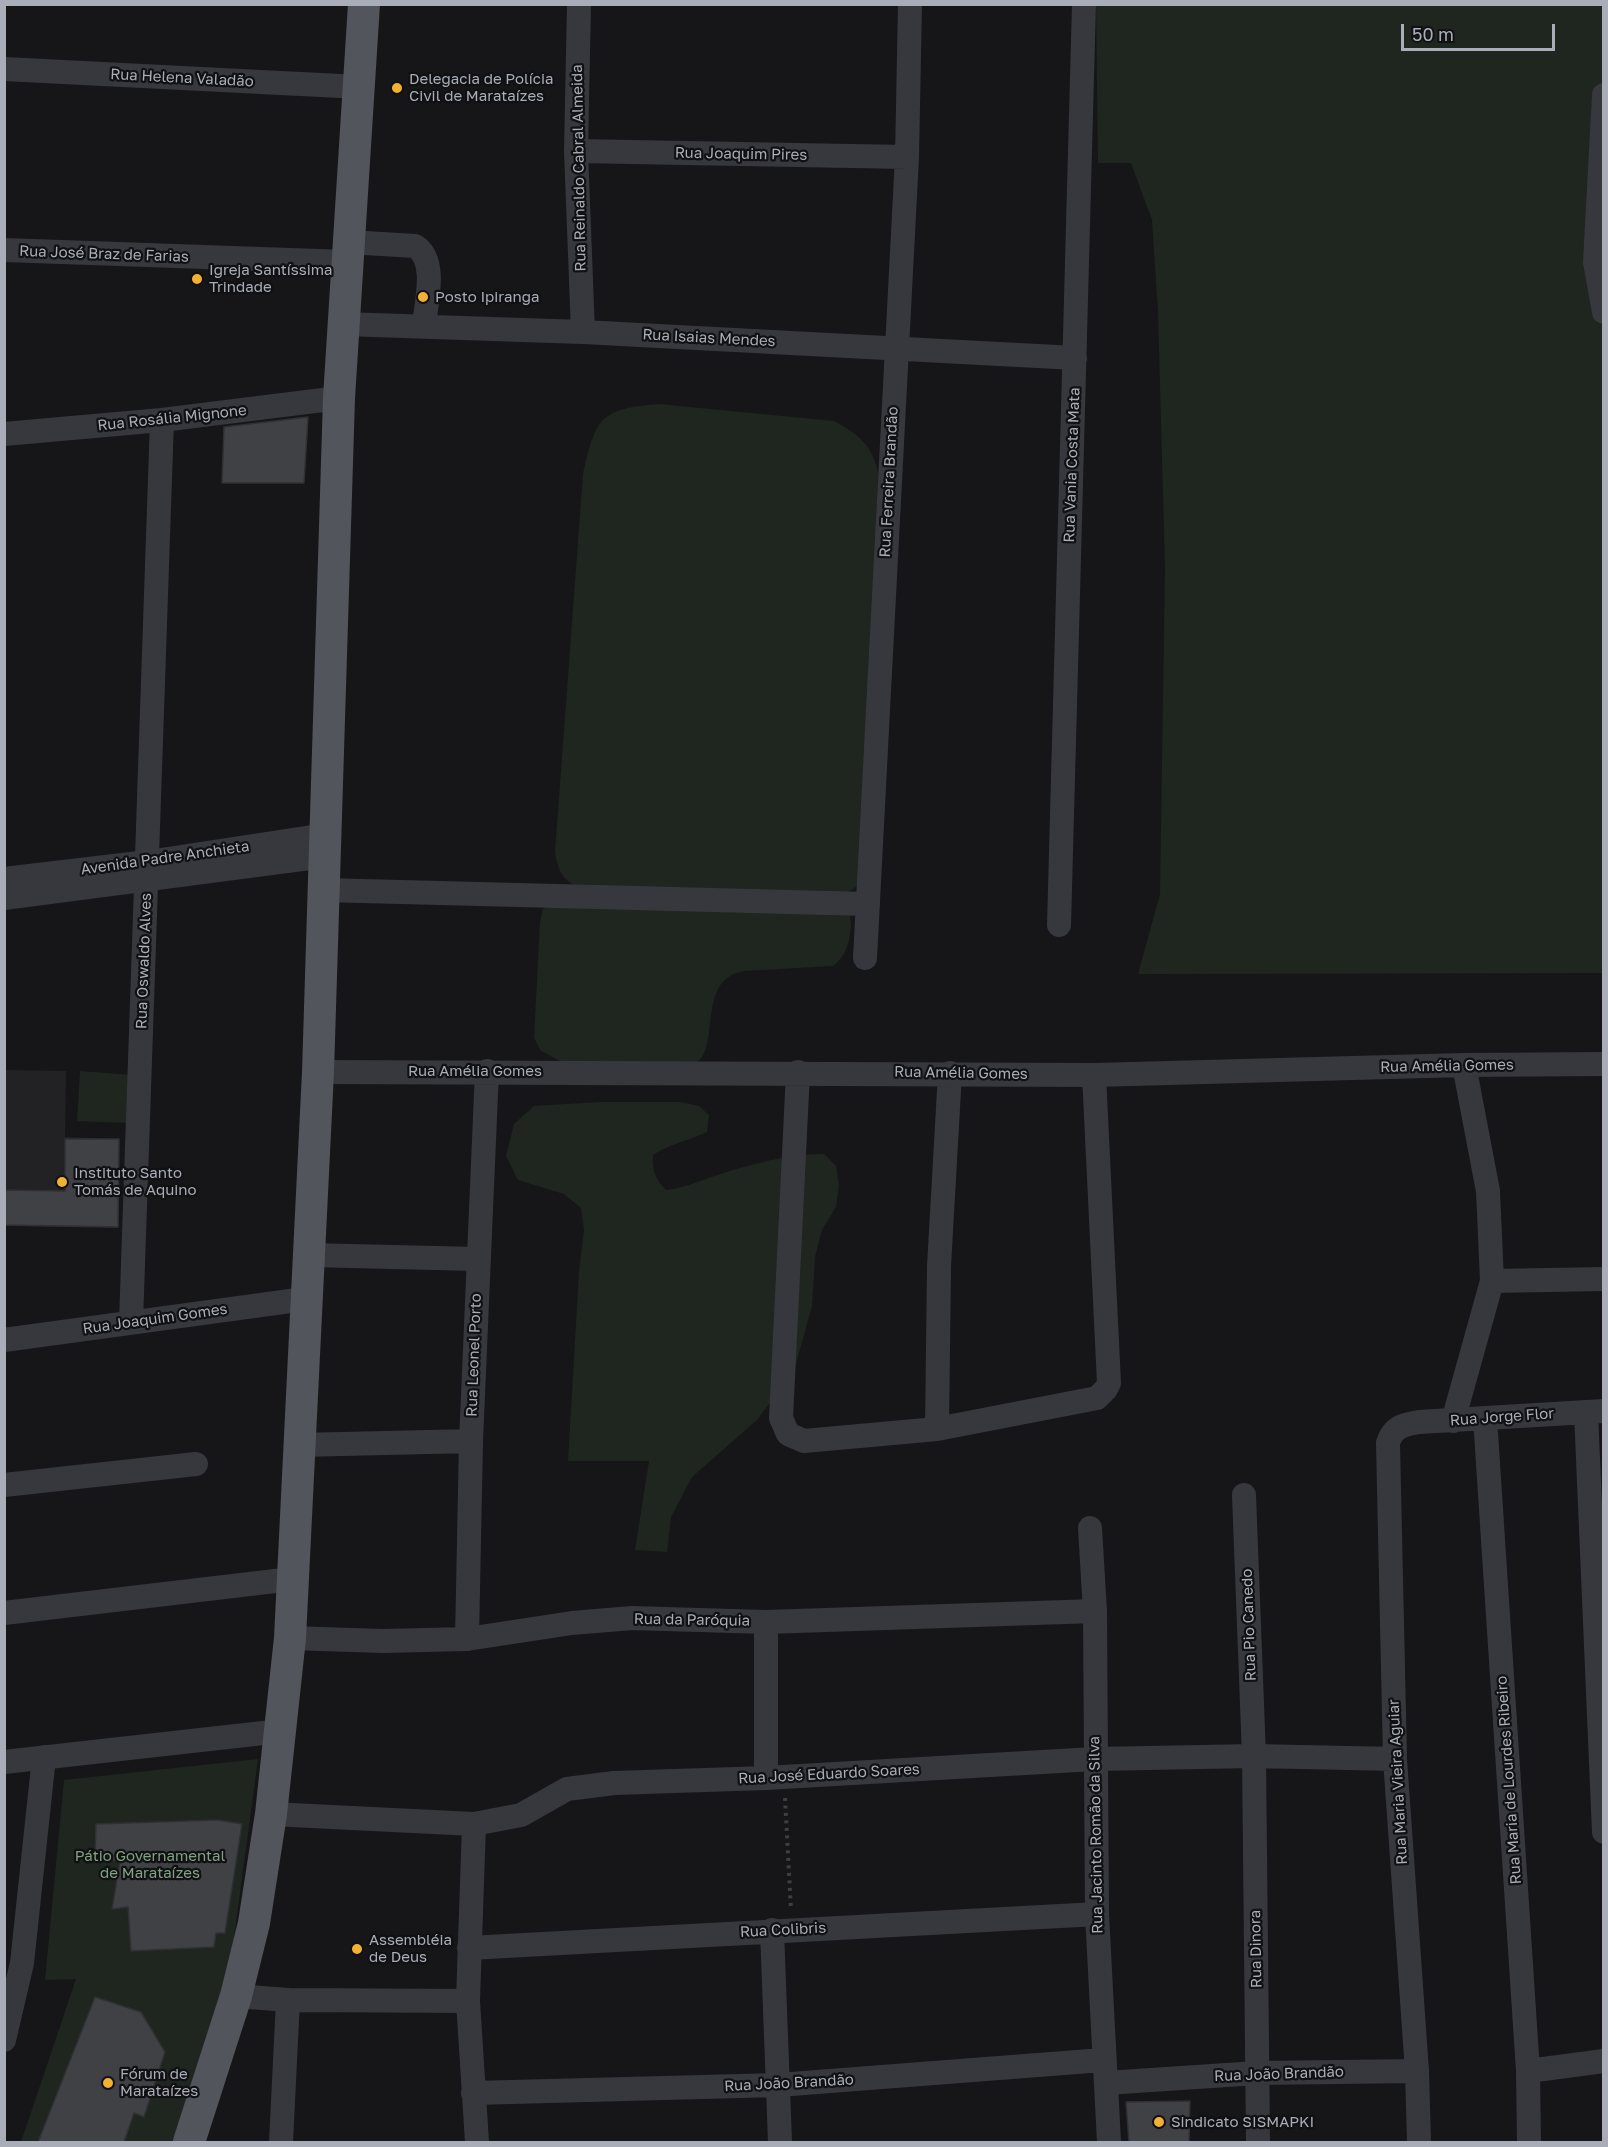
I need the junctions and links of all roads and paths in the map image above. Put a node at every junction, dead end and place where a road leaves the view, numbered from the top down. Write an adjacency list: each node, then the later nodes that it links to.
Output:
1 (364, 4): 6 (main road)
2 (579, 4): 8 (street, Rua Reinaldo Cabral Almeida)
3 (910, 4): 9 (street, Rua Ferreira Brandão)
4 (1084, 4): 17 (street, Rua Vania Costa Mata)
5 (4, 69): 6 (street, Rua Helena Valadão)
6 (360, 87): 11 (main road)
7 (1604, 95): 12 (street)
8 (576, 152): 9 (street, Rua Joaquim Pires); 15 (street, Rua Reinaldo Cabral Almeida)
9 (907, 157): 16 (street, Rua Ferreira Brandão)
10 (4, 250): 11 (street, Rua José Braz de Farias)
11 (347, 252): 13 (main road); 14 (street, Rua José Braz de Farias)
12 (1604, 312)
13 (343, 324): 14 (street, Rua Isaias Mendes); 18 (main road)
14 (424, 326): 15 (street, Rua Isaias Mendes)
15 (583, 332): 16 (street, Rua Isaias Mendes)
16 (895, 347): 17 (street, Rua Isaias Mendes); 26 (street, Rua Ferreira Brandão)
17 (1075, 358): 27 (street, Rua Vania Costa Mata)
18 (339, 398): 19 (street, Rua Rosália Mignone); 21 (main road)
19 (162, 420): 20 (street, Rua Rosália Mignone); 22 (street, Rua Oswaldo Alves)
20 (4, 434)
21 (325, 846): 22 (street, Avenida Padre Anchieta); 24 (main road)
22 (148, 871): 23 (street, Avenida Padre Anchieta); 25 (street, Avenida Padre Anchieta); 41 (street, Rua Oswaldo Alves)
23 (4, 879)
24 (323, 890): 26 (street); 32 (main road)
25 (4, 898)
26 (868, 904): 28 (street, Rua Ferreira Brandão)
27 (1059, 925)
28 (865, 958)
29 (1604, 1064): 30 (street, Rua Amélia Gomes)
30 (1464, 1065): 35 (street, Rua Amélia Gomes); 39 (street)
31 (487, 1071): 32 (street, Rua Amélia Gomes); 33 (street, Rua Amélia Gomes); 37 (street, Rua Leonel Porto)
32 (318, 1072): 36 (main road)
33 (798, 1072): 34 (street, Rua Amélia Gomes); 47 (street)
34 (950, 1073): 35 (street, Rua Amélia Gomes); 47 (street)
35 (1094, 1075): 47 (street)
36 (308, 1255): 37 (street); 40 (main road)
37 (478, 1259): 48 (street, Rua Leonel Porto)
38 (1604, 1280): 39 (street)
39 (1492, 1281): 45 (street)
40 (305, 1299): 41 (street, Rua Joaquim Gomes); 49 (main road)
41 (131, 1322): 42 (street, Rua Joaquim Gomes)
42 (4, 1340)
43 (1595, 1412): 44 (street, Rua Jorge Flor); 69 (street)
44 (1485, 1418): 45 (street, Rua Jorge Flor); 79 (street, Rua Maria de Lourdes Ribeiro)
45 (1453, 1421): 46 (street, Rua Jorge Flor)
46 (1400, 1425): 64 (street, Rua Maria Vieira Aguiar)
47 (937, 1429)
48 (471, 1441): 49 (street); 59 (street, Rua Leonel Porto)
49 (299, 1445): 54 (main road)
50 (196, 1464): 51 (street)
51 (4, 1485)
52 (1244, 1495): 61 (street, Rua Pio Canedo)
53 (1090, 1528): 55 (street, Rua Jacinto Romão da Silva)
54 (292, 1579): 56 (street); 58 (main road)
55 (1095, 1611): 57 (street, Rua da Paróquia); 63 (street, Rua Jacinto Romão da Silva)
56 (4, 1612)
57 (766, 1622): 59 (street, Rua da Paróquia); 66 (street)
58 (290, 1638): 59 (street, Rua da Paróquia); 60 (main road)
59 (467, 1640)
60 (281, 1731): 62 (street); 67 (main road)
61 (1254, 1756): 63 (street, Rua José Eduardo Soares); 64 (street, Rua José Eduardo Soares); 81 (street, Rua Dinora)
62 (44, 1757): 65 (street); 76 (street)
63 (1094, 1759): 66 (street, Rua José Eduardo Soares); 70 (street, Rua Jacinto Romão da Silva)
64 (1395, 1759): 78 (street, Rua Maria Vieira Aguiar)
65 (4, 1762)
66 (775, 1778): 68 (street, Rua José Eduardo Soares); 71 (path)
67 (271, 1814): 68 (street, Rua José Eduardo Soares); 73 (main road)
68 (474, 1824): 72 (street)
69 (1604, 1832)
70 (1097, 1914): 71 (street, Rua Colibris); 80 (street, Rua Jacinto Romão da Silva)
71 (782, 1929): 72 (street, Rua Colibris); 82 (street)
72 (469, 1948): 75 (street)
73 (236, 1996): 74 (street); 84 (main road)
74 (288, 2000): 75 (street); 85 (street)
75 (468, 2001): 83 (street)
76 (4, 2040)
77 (1604, 2061): 79 (street)
78 (1417, 2071): 81 (street, Rua João Brandão); 90 (street, Rua Maria Vieira Aguiar)
79 (1528, 2071): 91 (street, Rua Maria de Lourdes Ribeiro)
80 (1104, 2072): 81 (street, Rua João Brandão); 82 (street, Rua João Brandão); 88 (street, Rua Jacinto Romão da Silva)
81 (1257, 2073): 89 (street, Rua Dinora)
82 (778, 2085): 83 (street, Rua João Brandão); 87 (street)
83 (473, 2093): 86 (street)
84 (189, 2142)
85 (281, 2142)
86 (477, 2142)
87 (780, 2142)
88 (1109, 2142)
89 (1258, 2142)
90 (1419, 2142)
91 (1529, 2142)

